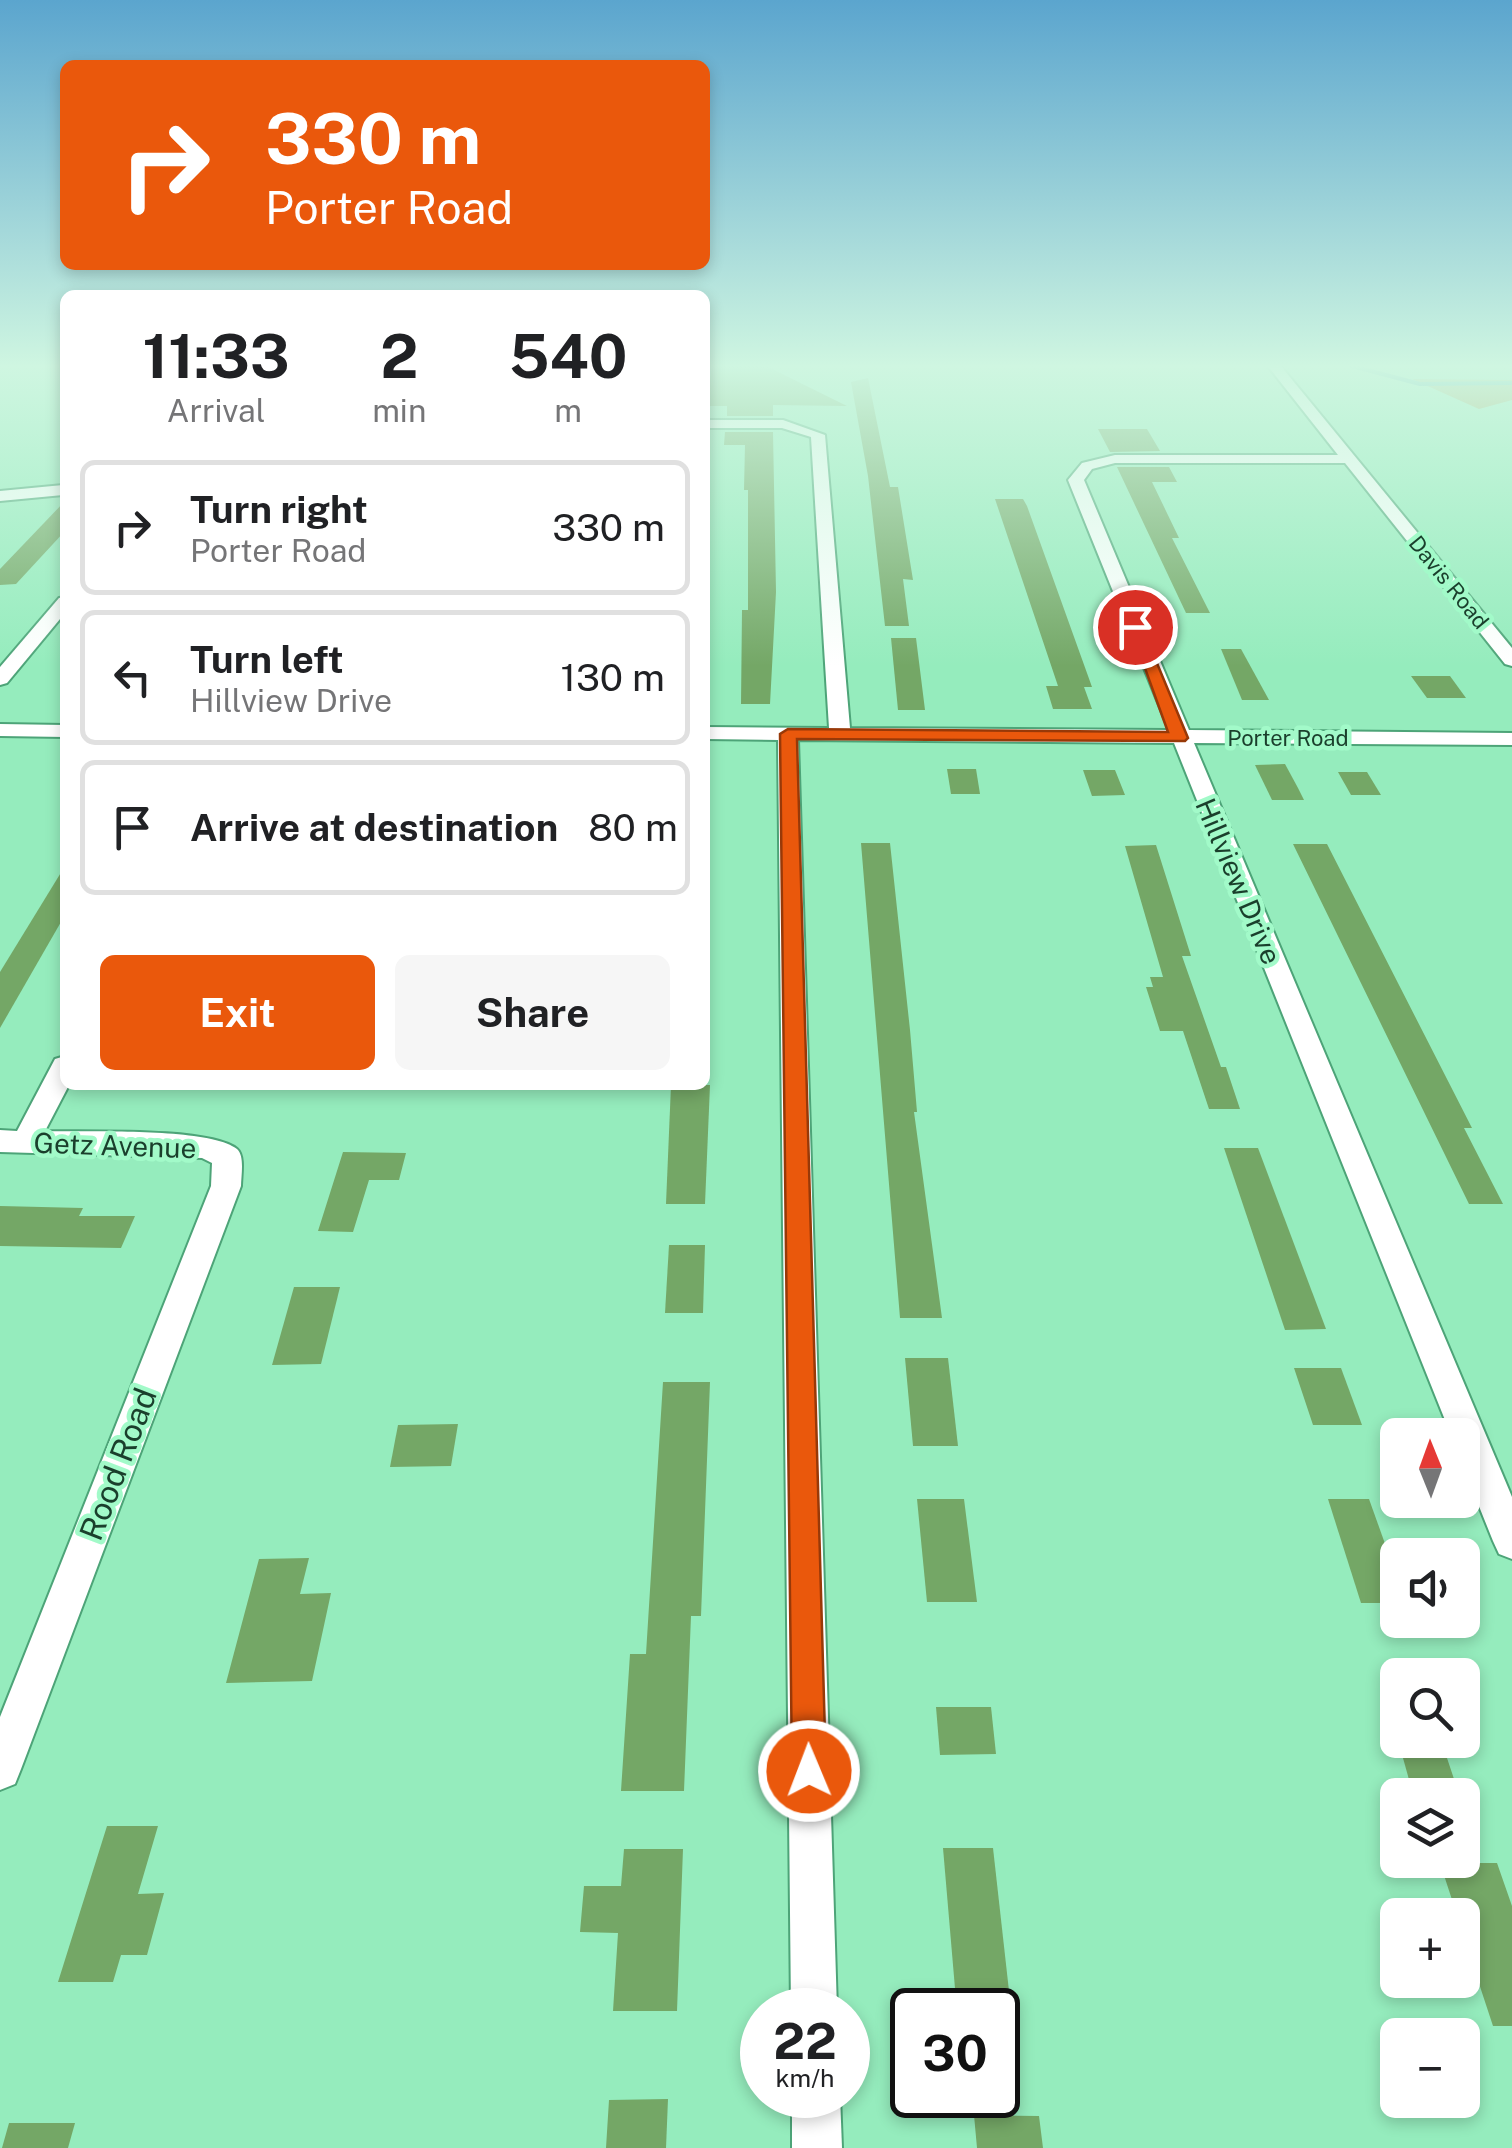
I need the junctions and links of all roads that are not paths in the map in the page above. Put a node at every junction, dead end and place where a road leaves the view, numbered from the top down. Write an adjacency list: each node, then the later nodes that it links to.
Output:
1 (820, 465): 13 (street)
2 (1091, 465): 14 (street, Hillview Drive)
3 (1355, 465): 7 (street, Davis Road)
4 (60, 490): 5 (street)
5 (0, 496)
6 (60, 608): 8 (street)
7 (1512, 660)
8 (0, 679)
9 (0, 730): 10 (street)
10 (60, 730)
11 (710, 733): 12 (street, Porter Road)
12 (788, 734): 13 (street, Porter Road); 21 (street)
13 (840, 734): 14 (street, Porter Road)
14 (1179, 738): 15 (street, Porter Road); 19 (street, Hillview Drive)
15 (1512, 739)
16 (60, 1073): 17 (street)
17 (13, 1141): 18 (street, Getz Avenue)
18 (228, 1157): 20 (street, Rood Road)
19 (1512, 1541)
20 (0, 1769)
21 (814, 1988)
22 (816, 2118): 23 (street)
23 (817, 2148)

